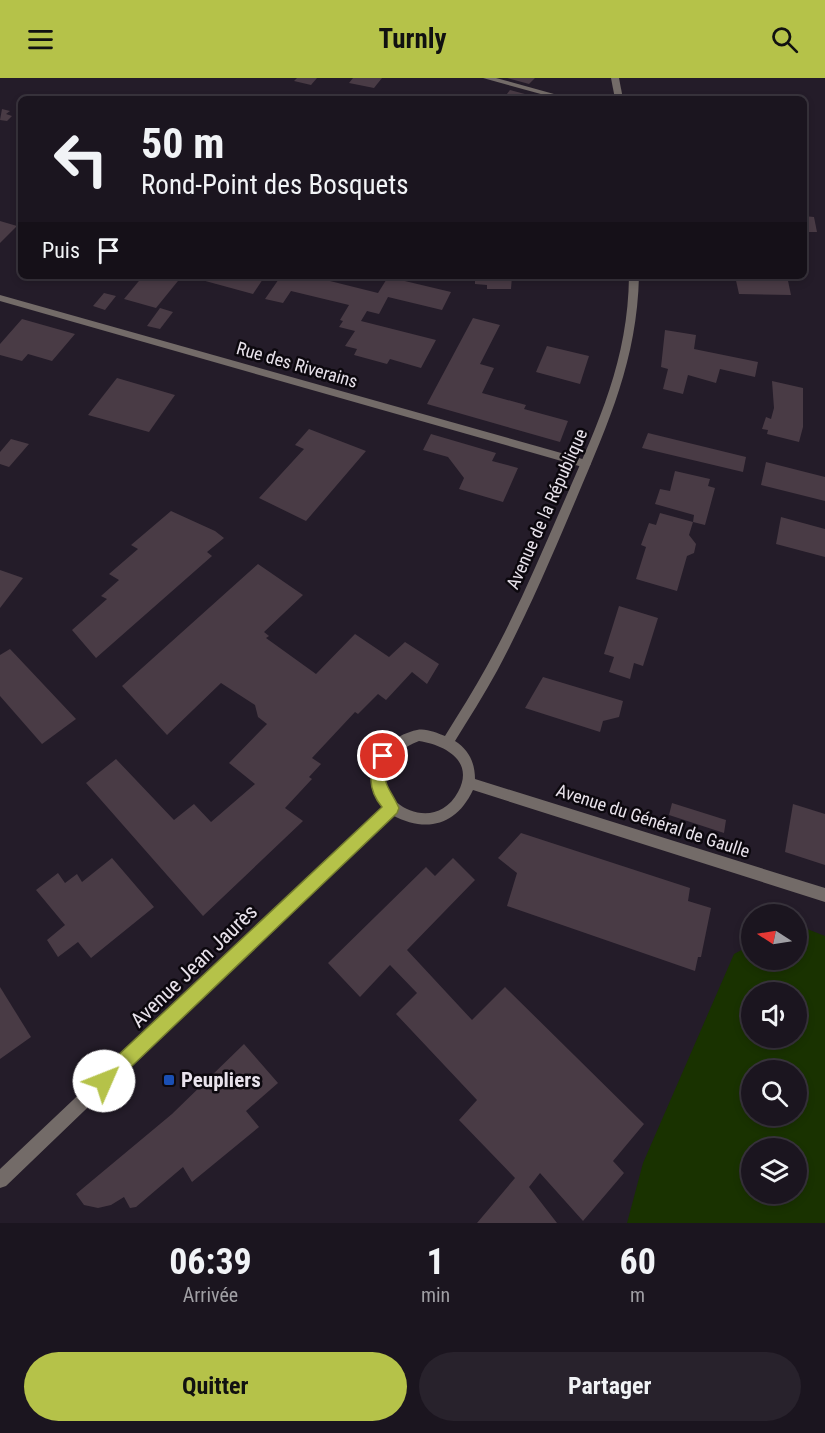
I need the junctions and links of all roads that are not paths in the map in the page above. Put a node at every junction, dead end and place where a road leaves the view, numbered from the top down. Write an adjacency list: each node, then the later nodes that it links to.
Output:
1 (487, 78): 3 (street)
2 (615, 78): 4 (street)
3 (556, 96)
4 (618, 96)
5 (634, 279): 7 (street, Avenue de la République)
6 (0, 298): 7 (street, Rue des Riverains)
7 (586, 464): 8 (street, Avenue de la République)
8 (448, 742): 9 (street); 10 (street)
9 (469, 783): 10 (street); 11 (street, Avenue du Général de Gaulle)
10 (392, 808): 12 (street, Avenue Jean Jaurès)
11 (825, 895)
12 (0, 1180)

